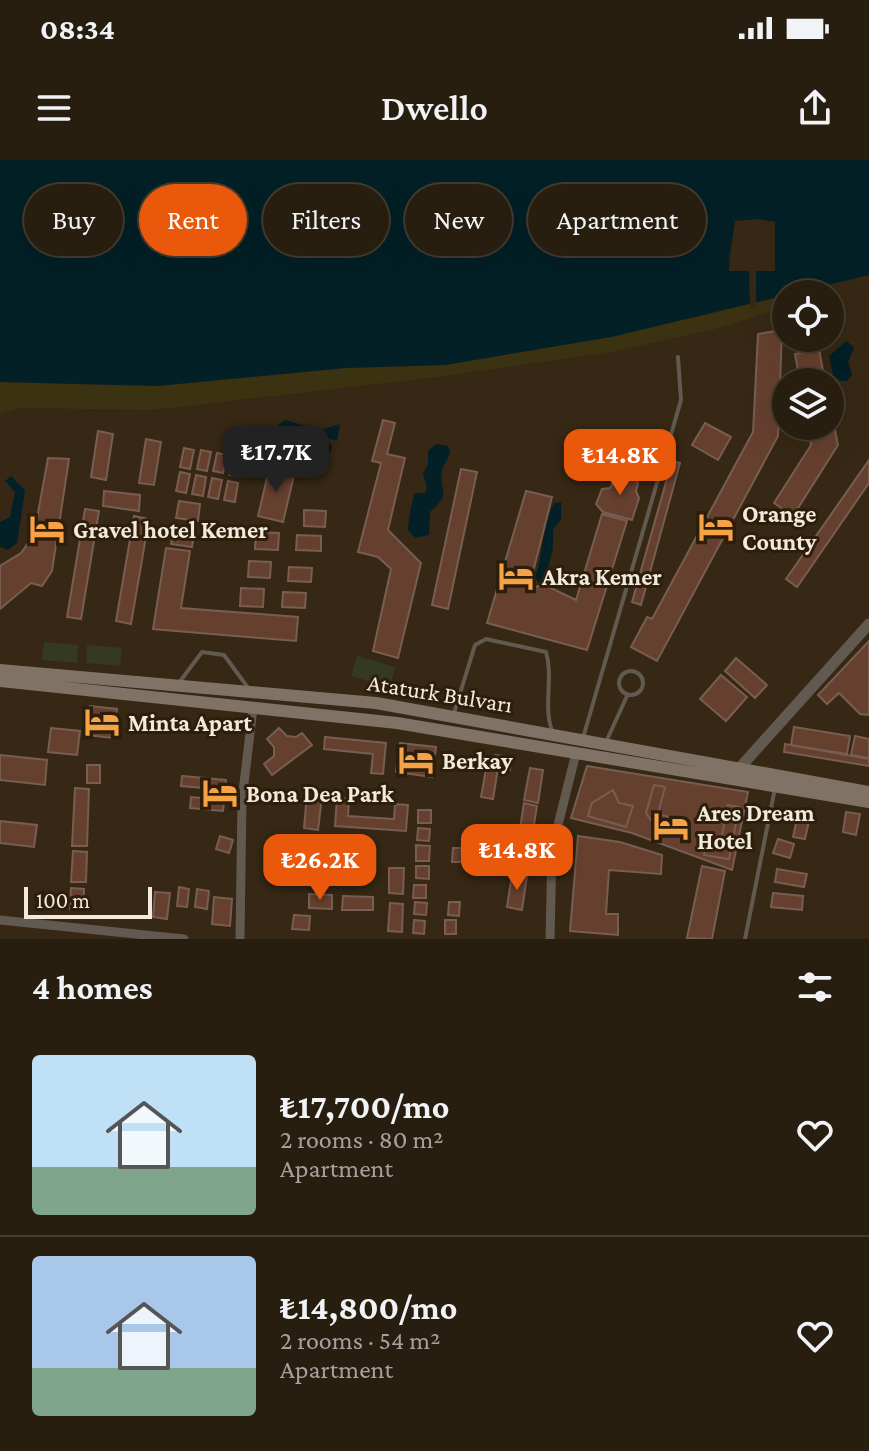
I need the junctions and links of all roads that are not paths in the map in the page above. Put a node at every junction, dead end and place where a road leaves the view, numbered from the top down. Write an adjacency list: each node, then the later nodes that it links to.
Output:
1 (678, 357): 11 (lane)
2 (869, 624): 14 (street)
3 (0, 670): 5 (main road, Ataturk Bulvarı)
4 (0, 681): 8 (main road, Ataturk Bulvarı)
5 (176, 686): 6 (main road, Ataturk Bulvarı); 6 (lane)
6 (252, 692): 9 (main road, Ataturk Bulvarı)
7 (628, 695): 7 (lane); 12 (lane)
8 (253, 708): 13 (main road, Ataturk Bulvarı); 20 (street)
9 (452, 717): 10 (main road, Ataturk Bulvarı); 10 (lane)
10 (554, 735): 11 (main road, Ataturk Bulvarı)
11 (582, 740): 12 (main road, Ataturk Bulvarı)
12 (605, 744): 14 (main road, Ataturk Bulvarı)
13 (576, 753): 14 (main road, Ataturk Bulvarı); 21 (street)
14 (734, 774): 15 (main road, Ataturk Bulvarı); 16 (main road, Ataturk Bulvarı)
15 (776, 786): 17 (main road, Ataturk Bulvarı); 22 (lane)
16 (869, 792)
17 (869, 802)
18 (0, 920): 19 (street)
19 (184, 939)
20 (240, 939)
21 (550, 939)
22 (745, 939)

